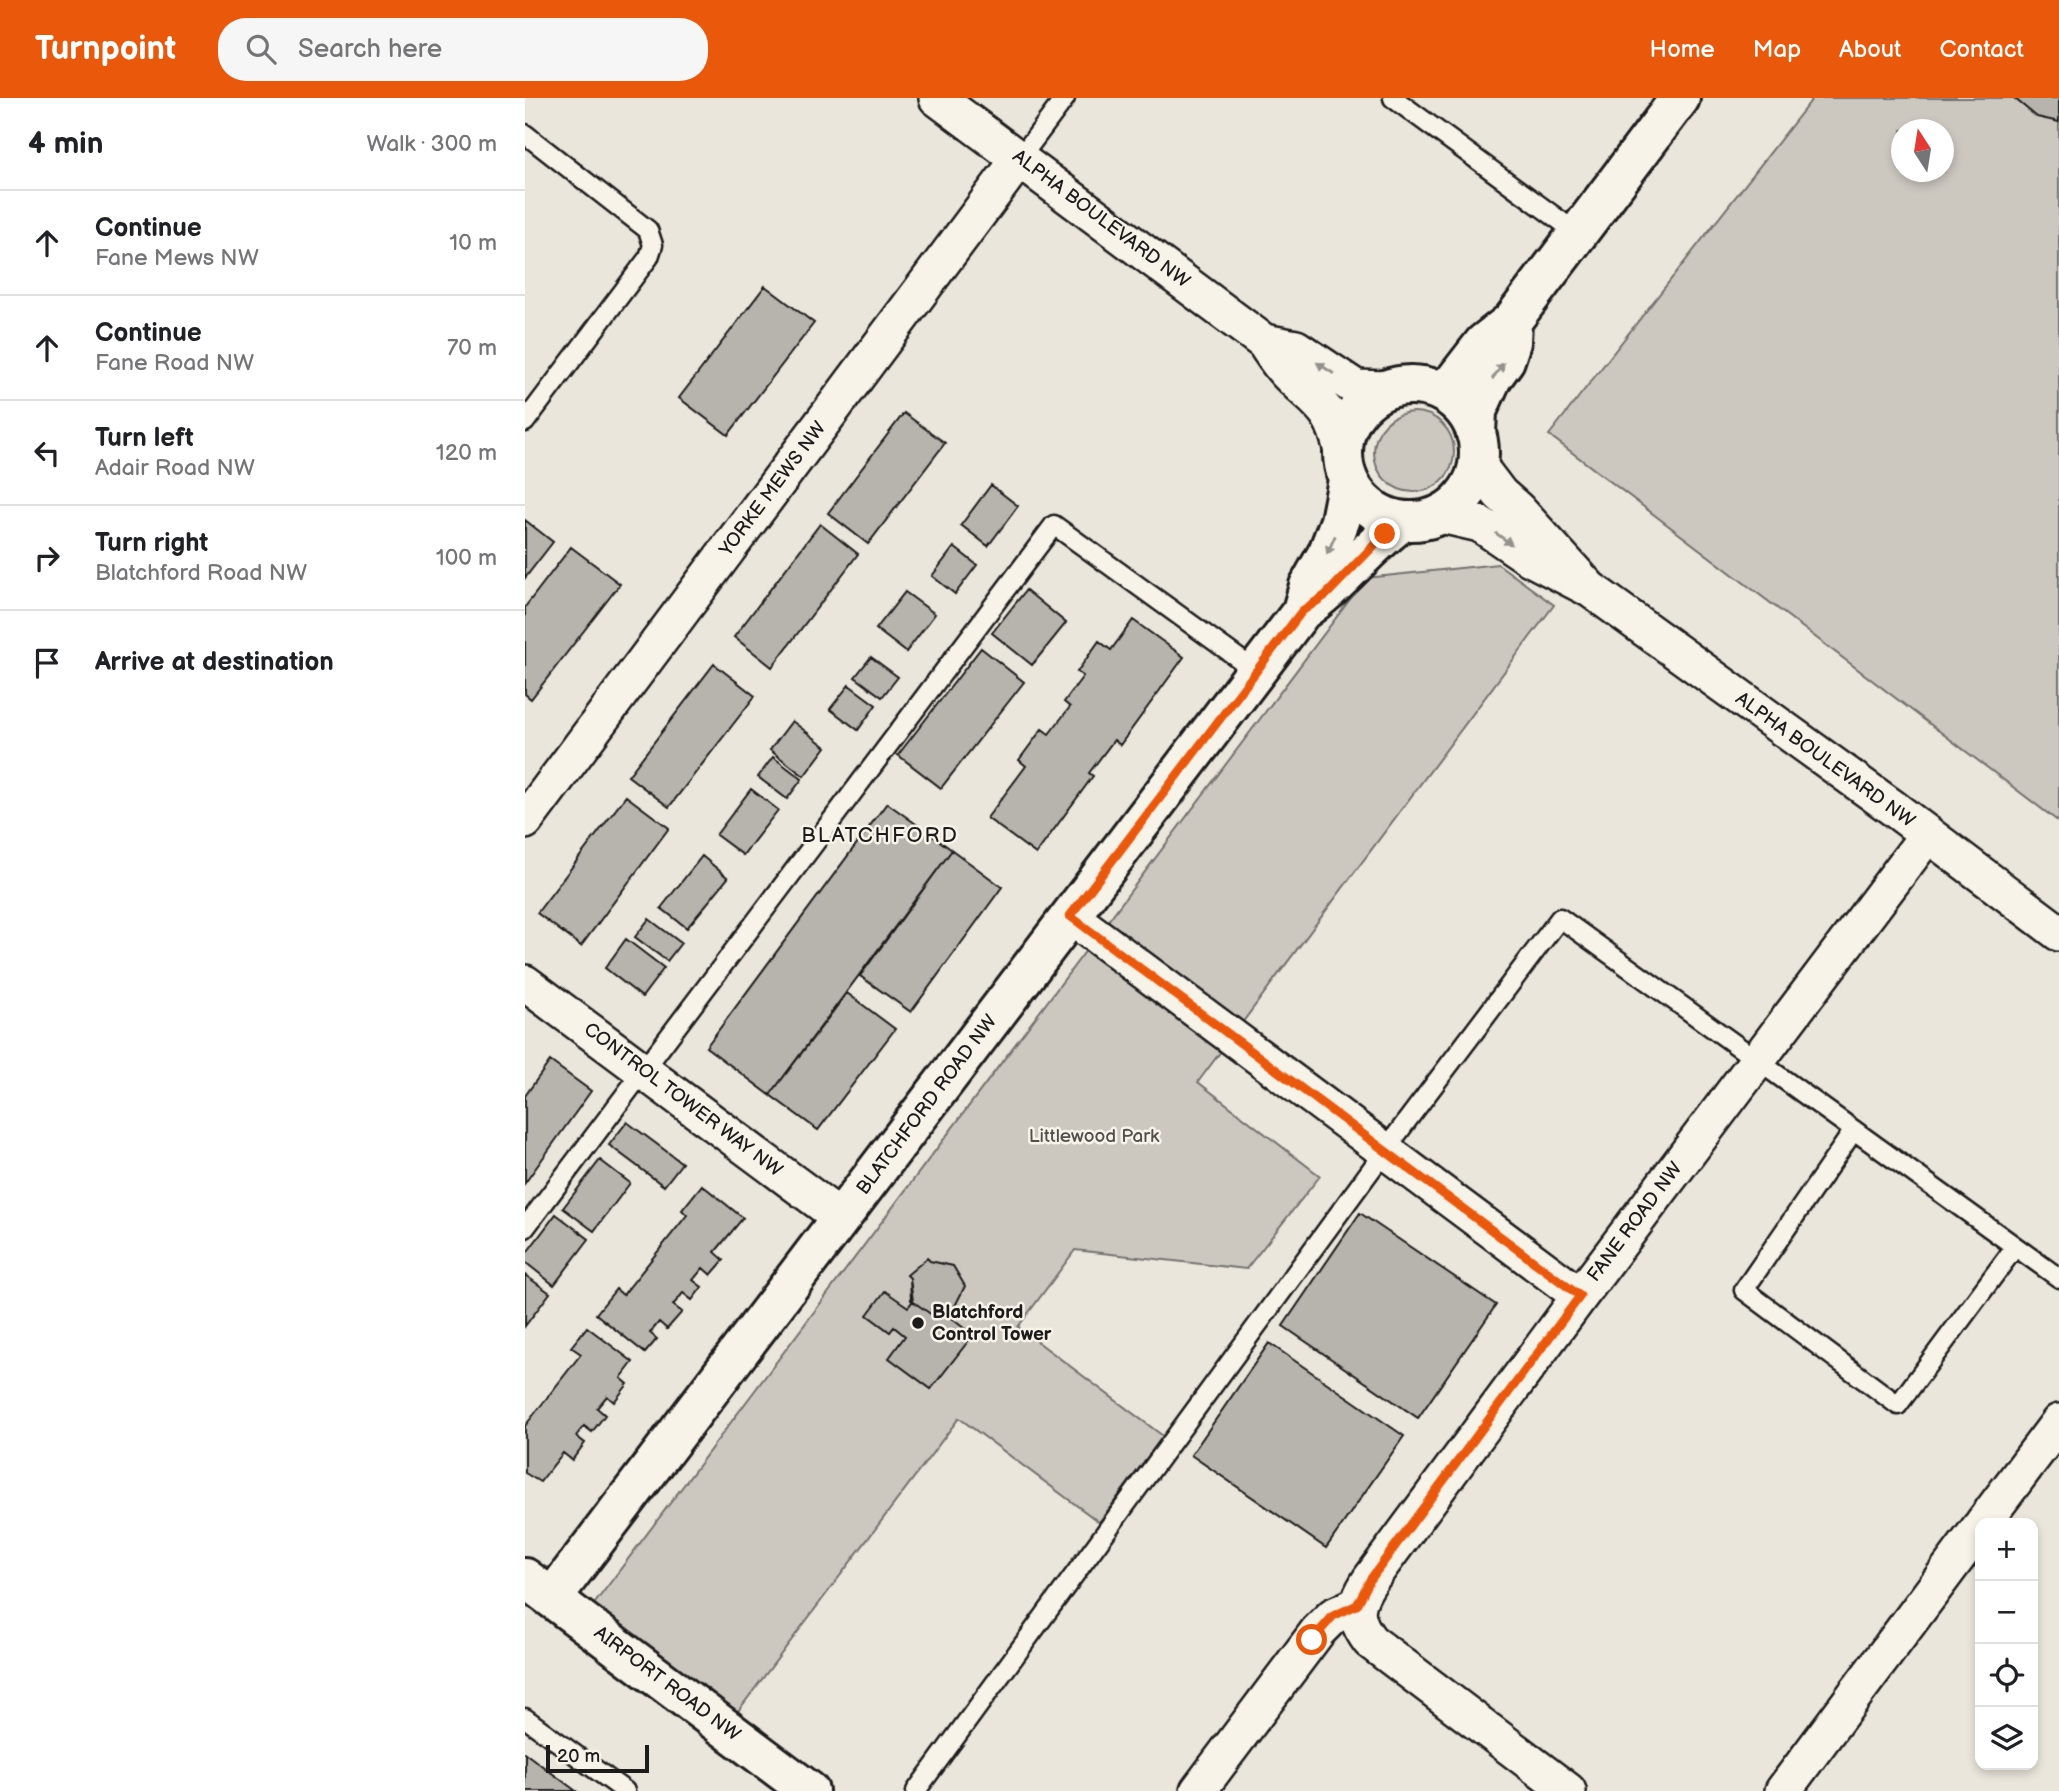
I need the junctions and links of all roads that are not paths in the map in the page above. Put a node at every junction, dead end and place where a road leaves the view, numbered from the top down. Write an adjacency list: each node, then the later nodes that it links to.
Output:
1 (937, 98): 6 (street, ALPHA BOULEVARD NW)
2 (1065, 98): 6 (lane)
3 (1393, 98): 7 (lane)
4 (1680, 98): 7 (street)
5 (525, 134): 12 (lane)
6 (1020, 158): 9 (street, ALPHA BOULEVARD NW); 20 (street, YORKE MEWS NW)
7 (1577, 233): 8 (street)
8 (1512, 321): 11 (street); 13 (street, one-way to 8)
9 (1264, 342): 10 (street, ALPHA BOULEVARD NW, one-way to 9); 14 (street, ALPHA BOULEVARD NW)
10 (1387, 389): 11 (street); 14 (street)
11 (1438, 390): 13 (street)
12 (525, 422)
13 (1477, 449): 15 (street); 17 (street, ALPHA BOULEVARD NW)
14 (1345, 466): 16 (street); 18 (street, BLATCHFORD ROAD NW, one-way to 18)
15 (1441, 514): 16 (street); 17 (street, ALPHA BOULEVARD NW, one-way to 17)
16 (1403, 521): 18 (street, BLATCHFORD ROAD NW)
17 (1590, 589): 21 (street, ALPHA BOULEVARD NW)
18 (1302, 611): 19 (street, BLATCHFORD ROAD NW)
19 (1256, 671): 22 (street, BLATCHFORD ROAD NW); 26 (lane)
20 (525, 821)
21 (1928, 834): 23 (street, ALPHA BOULEVARD NW); 25 (street, FANE ROAD NW)
22 (1070, 916): 28 (street); 29 (street, BLATCHFORD ROAD NW)
23 (2059, 933)
24 (525, 983): 26 (street, CONTROL TOWER WAY NW)
25 (1757, 1061): 27 (lane); 28 (lane); 33 (street, FANE ROAD NW)
26 (643, 1069): 29 (street, CONTROL TOWER WAY NW); 30 (lane)
27 (1854, 1130): 31 (lane); 31 (lane)
28 (1384, 1151): 33 (street); 42 (lane)
29 (841, 1218): 37 (street, BLATCHFORD ROAD NW)
30 (525, 1228)
31 (2015, 1247): 32 (lane)
32 (2059, 1278)
33 (1580, 1296): 38 (street, FANE ROAD NW)
34 (2059, 1422): 35 (street)
35 (1987, 1518)
36 (1975, 1534): 45 (street)
37 (538, 1588): 41 (street, AIRPORT ROAD NW)
38 (1357, 1605): 43 (street); 44 (street)
39 (525, 1718): 40 (lane)
40 (625, 1791)
41 (809, 1791)
42 (916, 1791)
43 (1198, 1791)
44 (1568, 1791)
45 (1783, 1791)

